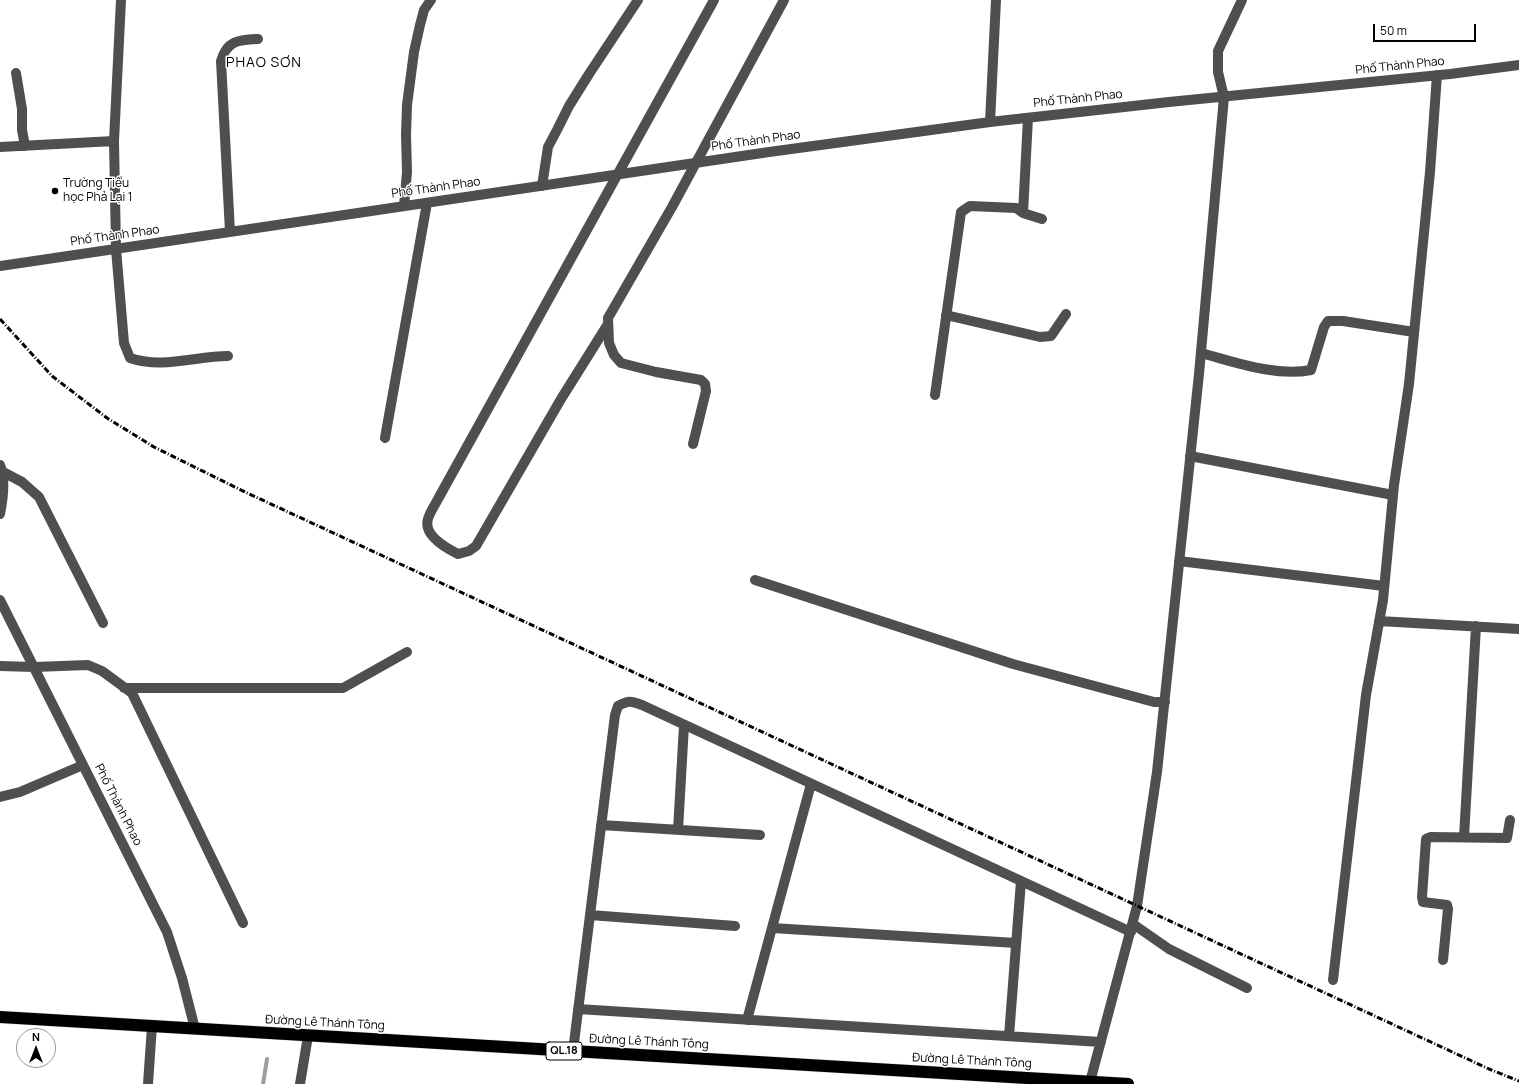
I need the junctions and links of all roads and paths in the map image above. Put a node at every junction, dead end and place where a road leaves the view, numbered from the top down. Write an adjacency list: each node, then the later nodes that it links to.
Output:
1 (121, 0): 15 (street)
2 (431, 0): 22 (street)
3 (638, 0): 20 (street)
4 (714, 0): 19 (street)
5 (784, 0): 18 (street)
6 (996, 0): 14 (street)
7 (1242, 0): 12 (street)
8 (258, 39): 25 (street)
9 (1519, 65): 11 (street, Phố Thành Phao)
10 (16, 73): 16 (street)
11 (1437, 75): 12 (street, Phố Thành Phao); 31 (street)
12 (1224, 97): 13 (street, Phố Thành Phao); 32 (street)
13 (1028, 118): 14 (street, Phố Thành Phao); 23 (street)
14 (990, 122): 18 (street, Phố Thành Phao)
15 (114, 141): 16 (street); 26 (street)
16 (25, 146): 17 (street)
17 (0, 147)
18 (691, 164): 19 (street, Phố Thành Phao); 30 (street)
19 (622, 174): 20 (street, Phố Thành Phao); 30 (street)
20 (542, 186): 21 (street, Phố Thành Phao)
21 (427, 203): 22 (street, Phố Thành Phao); 35 (street)
22 (404, 206): 25 (street, Phố Thành Phao)
23 (1023, 213): 24 (street); 29 (street)
24 (1042, 219)
25 (230, 232): 26 (street, Phố Thành Phao)
26 (116, 249): 27 (street, Phố Thành Phao); 33 (street)
27 (0, 266)
28 (1066, 314): 29 (street)
29 (946, 315): 34 (street)
30 (608, 324): 36 (street)
31 (1414, 332): 32 (street); 39 (street)
32 (1201, 354): 37 (street)
33 (228, 356)
34 (935, 396)
35 (385, 438)
36 (693, 444)
37 (1190, 456): 39 (street); 41 (street)
38 (2, 469): 40 (street); 46 (street)
39 (1393, 495): 43 (street)
40 (0, 514)
41 (1179, 561): 43 (street); 53 (street)
42 (755, 580): 53 (street)
43 (1384, 586): 45 (street)
44 (0, 600): 51 (street, Phố Thành Phao)
45 (1379, 621): 47 (street); 71 (street)
46 (103, 623)
47 (1476, 626): 48 (street); 62 (street)
48 (1519, 629)
49 (407, 652): 52 (street)
50 (0, 666): 51 (street)
51 (34, 667): 52 (street); 55 (street, Phố Thành Phao)
52 (124, 688): 65 (street)
53 (1164, 702): 68 (street)
54 (684, 725): 56 (street); 59 (street); 60 (street)
55 (83, 765): 57 (street); 77 (street, Phố Thành Phao)
56 (811, 784): 63 (street); 67 (street)
57 (0, 797)
58 (1510, 820): 62 (street)
59 (601, 825): 60 (street); 64 (street)
60 (678, 830): 61 (street)
61 (760, 835)
62 (1464, 837): 70 (street)
63 (1021, 881): 68 (street); 69 (street)
64 (590, 915): 66 (street); 73 (street)
65 (243, 923)
66 (735, 926)
67 (772, 928): 69 (street); 75 (street)
68 (1132, 928): 72 (street); 80 (street)
69 (1016, 943): 79 (street)
70 (1443, 960)
71 (1333, 980)
72 (1247, 988)
73 (578, 1009): 75 (street); 81 (street)
74 (0, 1017): 76 (highway, Đường Lê Thánh Tông / QL.18)
75 (747, 1020): 79 (street)
76 (152, 1026): 77 (highway, Đường Lê Thánh Tông / QL.18); 83 (street)
77 (195, 1029): 78 (highway, Đường Lê Thánh Tông / QL.18)
78 (308, 1036): 81 (highway, Đường Lê Thánh Tông / QL.18); 84 (street)
79 (1009, 1036): 80 (street)
80 (1102, 1042): 82 (street)
81 (573, 1051): 82 (highway, Đường Lê Thánh Tông / QL.18)
82 (1090, 1082): 85 (highway, Đường Lê Thánh Tông / QL.18)
83 (148, 1084)
84 (300, 1084)
85 (1128, 1084)

